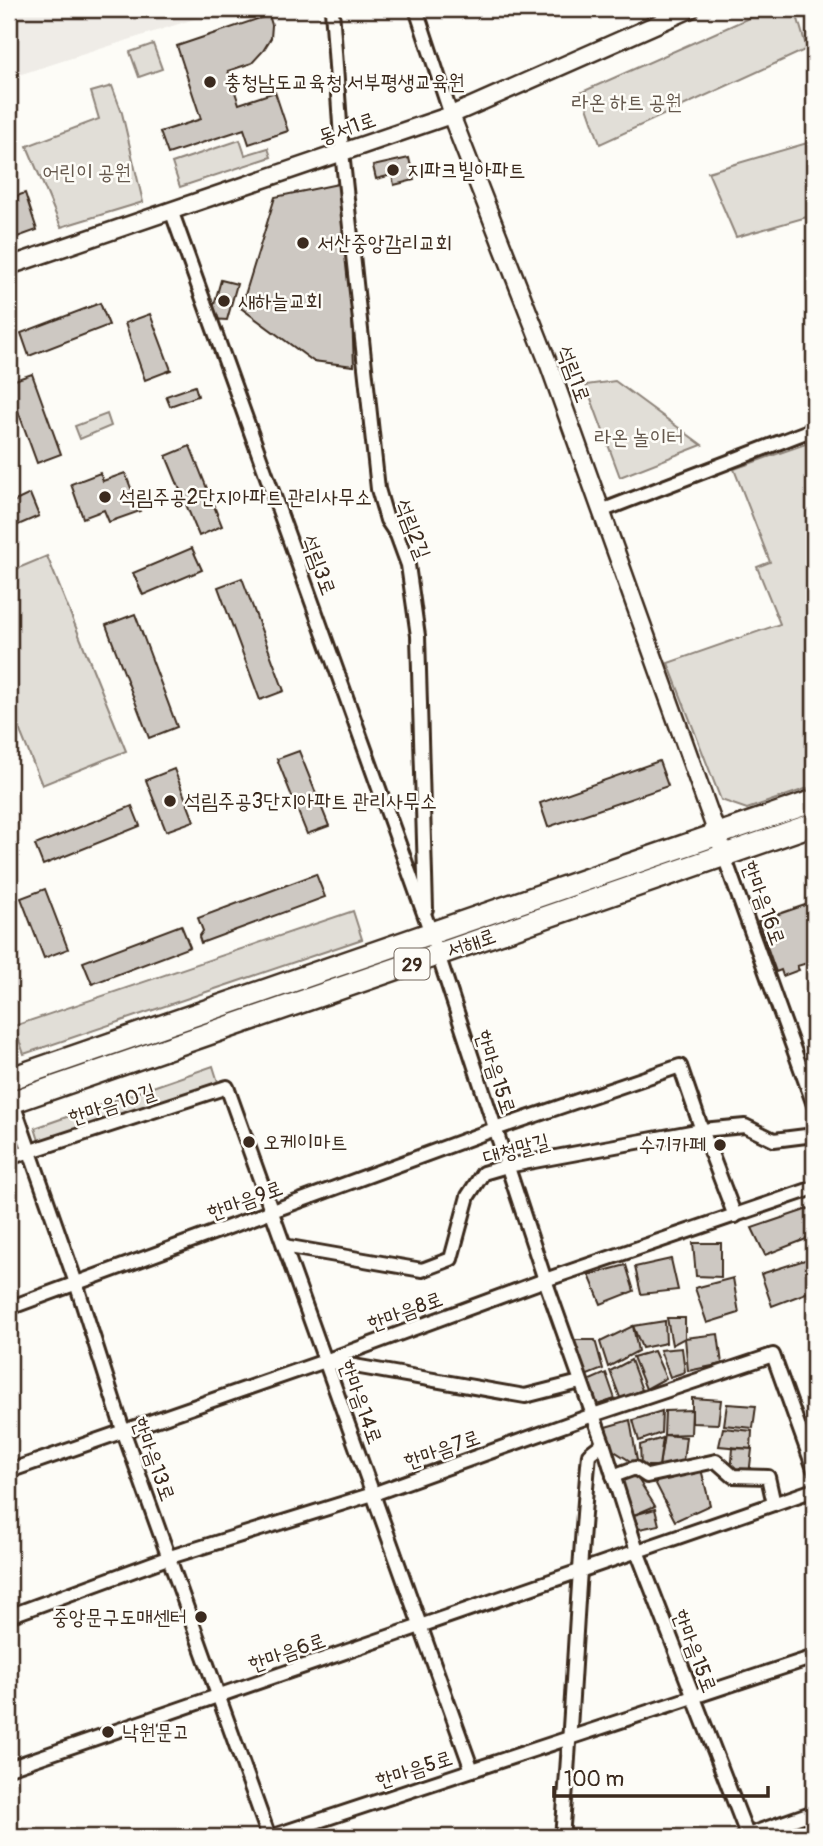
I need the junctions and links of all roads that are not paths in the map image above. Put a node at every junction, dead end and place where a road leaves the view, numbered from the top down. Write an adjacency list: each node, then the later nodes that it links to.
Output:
1 (332, 9): 5 (street)
2 (416, 9): 4 (street, 석림1로)
3 (691, 9): 4 (street, 동서1로)
4 (451, 115): 5 (street, 동서1로); 9 (street, 석림1로)
5 (342, 152): 6 (street, 동서1로); 14 (street, 석림2길)
6 (171, 210): 7 (street, 동서1로); 14 (street, 석림3로)
7 (9, 265)
8 (814, 429): 9 (street)
9 (601, 512): 12 (street, 석림1로)
10 (814, 801): 12 (main road, 서해로 / 29)
11 (814, 824): 13 (main road, 서해로 / 29)
12 (717, 835): 13 (street, 한마음16로); 14 (main road, 서해로 / 29)
13 (724, 856): 15 (main road, 서해로 / 29); 19 (street, 한마음16로)
14 (429, 927): 15 (street, 한마음15로); 16 (main road, 서해로 / 29)
15 (438, 955): 18 (main road, 서해로 / 29); 20 (street, 한마음15로)
16 (9, 1079)
17 (227, 1087): 23 (street, 한마음10길); 27 (street, 한마음14로)
18 (10, 1099): 23 (street, 한마음13로)
19 (814, 1105)
20 (495, 1129): 21 (street, 한마음9로); 25 (street, 한마음15로); 27 (street, 한마음9로)
21 (702, 1130): 22 (street, 대청말길); 25 (street, 대청말길); 28 (street)
22 (814, 1135)
23 (30, 1150): 24 (street, 한마음10길); 31 (street, 한마음13로)
24 (9, 1158)
25 (507, 1166): 29 (street, 대청말길); 30 (street, 한마음15로)
26 (814, 1188): 28 (street, 한마음8로)
27 (272, 1211): 29 (street, 한마음14로); 31 (street, 한마음9로)
28 (735, 1216): 30 (street, 한마음8로)
29 (284, 1246): 33 (street, 한마음14로)
30 (545, 1280): 33 (street, 한마음8로); 34 (street, 한마음15로)
31 (76, 1283): 32 (street, 한마음9로); 36 (street, 한마음13로)
32 (9, 1308)
33 (325, 1360): 34 (street); 36 (street, 한마음8로); 42 (street, 한마음14로)
34 (580, 1382): 35 (street, 한마음15로)
35 (593, 1415): 37 (street, 한마음15로); 38 (street, 한마음7로); 42 (street, 한마음7로)
36 (123, 1430): 39 (street, 한마음8로); 45 (street, 한마음13로)
37 (603, 1443): 40 (street, 한마음15로); 46 (street)
38 (814, 1469)
39 (9, 1471)
40 (613, 1476): 43 (street); 44 (street, 한마음15로)
41 (814, 1490): 43 (street, 한마음6로)
42 (373, 1494): 45 (street, 한마음7로); 48 (street, 한마음14로)
43 (774, 1504): 44 (street, 한마음6로)
44 (636, 1551): 46 (street, 한마음6로); 51 (street, 한마음15로)
45 (170, 1557): 47 (street, 한마음7로); 50 (street, 한마음13로)
46 (578, 1572): 48 (street, 한마음6로); 52 (street)
47 (9, 1616)
48 (420, 1626): 50 (street, 한마음6로); 54 (street, 한마음14로)
49 (814, 1657): 51 (street, 한마음5로)
50 (219, 1695): 53 (street, 한마음6로); 56 (street, 한마음13로)
51 (692, 1698): 52 (street, 한마음5로); 58 (street, 한마음15로)
52 (571, 1738): 54 (street, 한마음5로); 57 (street)
53 (9, 1768)
54 (472, 1770): 56 (street, 한마음5로)
55 (814, 1812): 58 (street)
56 (269, 1837)
57 (562, 1837)
58 (746, 1837)

